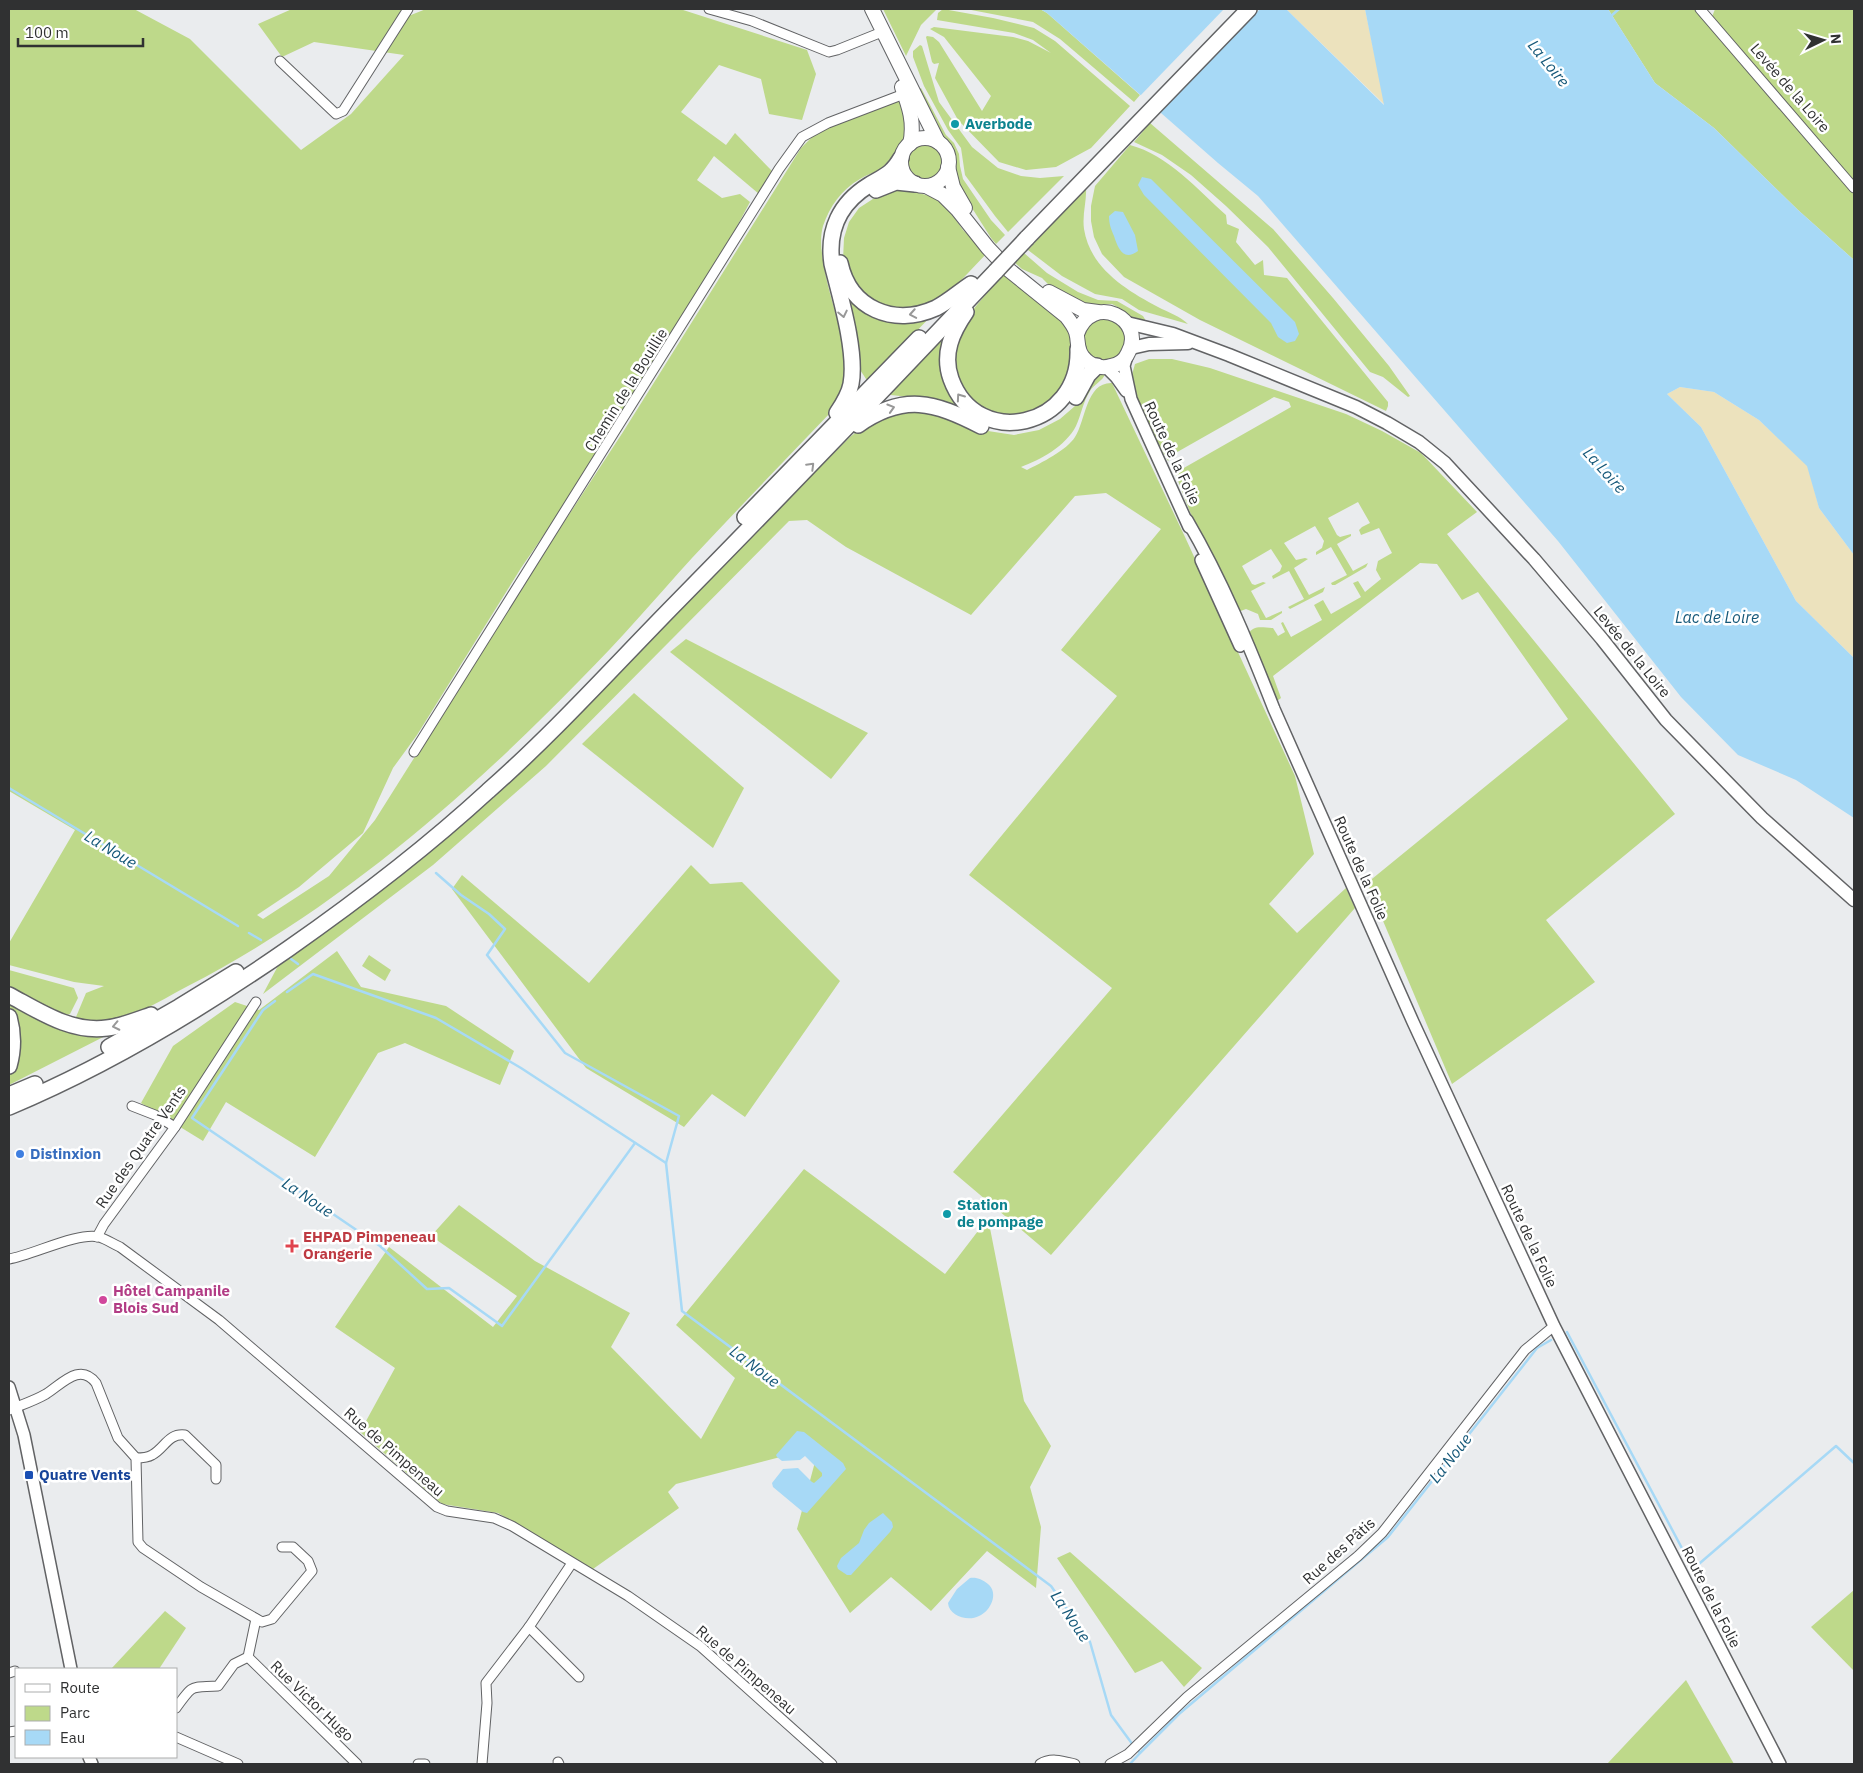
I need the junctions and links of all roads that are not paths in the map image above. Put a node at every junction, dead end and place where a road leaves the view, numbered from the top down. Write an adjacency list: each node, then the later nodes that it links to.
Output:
1 (408, 9): 8 (street)
2 (709, 9): 7 (street)
3 (872, 9): 7 (main road)
4 (1236, 9): 10 (highway)
5 (1249, 9): 10 (highway)
6 (1700, 9): 16 (street, Levée de la Loire)
7 (882, 32): 9 (main road); 11 (main road)
8 (280, 61)
9 (904, 94): 12 (main road); 29 (street, Chemin de la Bouillie)
10 (1130, 125): 17 (highway, bridge)
11 (938, 142): 12 (main road); 14 (main road)
12 (910, 144): 13 (main road)
13 (901, 158): 15 (main road); 28 (highway, one-way to 28)
14 (948, 167): 15 (main road); 19 (main road)
15 (921, 185): 18 (highway, one-way to 15); 21 (main road)
16 (1854, 188)
17 (993, 268): 18 (highway); 23 (highway, one-way to 17); 27 (highway)
18 (970, 284): 28 (highway)
19 (1098, 312): 20 (main road); 21 (main road)
20 (1126, 323): 22 (main road, Levée de la Loire); 24 (main road)
21 (1077, 334): 23 (main road)
22 (1199, 344): 24 (main road); 30 (main road, Levée de la Loire)
23 (1078, 350): 25 (main road)
24 (1129, 352): 25 (main road); 26 (street, Route de la Folie)
25 (1101, 367): 26 (street, Route de la Folie); 27 (highway, one-way to 25)
26 (1131, 399): 42 (street, Route de la Folie)
27 (834, 442): 38 (highway, one-way to 27)
28 (810, 449): 33 (highway)
29 (414, 752)
30 (1854, 900)
31 (9, 995): 33 (highway, one-way to 31)
32 (256, 1002): 39 (street, Rue des Quatre Vents)
33 (179, 1007): 36 (highway)
34 (9, 1017): 35 (highway)
35 (9, 1066)
36 (9, 1095)
37 (132, 1106): 39 (street)
38 (9, 1107)
39 (175, 1127): 40 (street, Rue des Quatre Vents)
40 (97, 1237): 41 (street); 48 (street, Rue de Pimpeneau)
41 (11, 1260)
42 (1554, 1326): 64 (street, Rue des Pâtis); 65 (street, Route de la Folie)
43 (9, 1387): 44 (street)
44 (12, 1409): 45 (street); 52 (street)
45 (136, 1458): 46 (street); 49 (street)
46 (216, 1479)
47 (282, 1547): 49 (street)
48 (572, 1563): 50 (street); 61 (street, Rue de Pimpeneau)
49 (256, 1619): 51 (street)
50 (529, 1627): 53 (street); 60 (street)
51 (248, 1657): 54 (street); 57 (street, Rue Victor Hugo)
52 (71, 1668)
53 (579, 1677)
54 (178, 1706)
55 (178, 1738): 56 (street)
56 (238, 1764)
57 (357, 1764)
58 (418, 1764): 59 (street)
59 (426, 1764)
60 (482, 1764)
61 (832, 1764)
62 (1040, 1764): 63 (street)
63 (1075, 1764)
64 (1110, 1764)
65 (1780, 1764)

